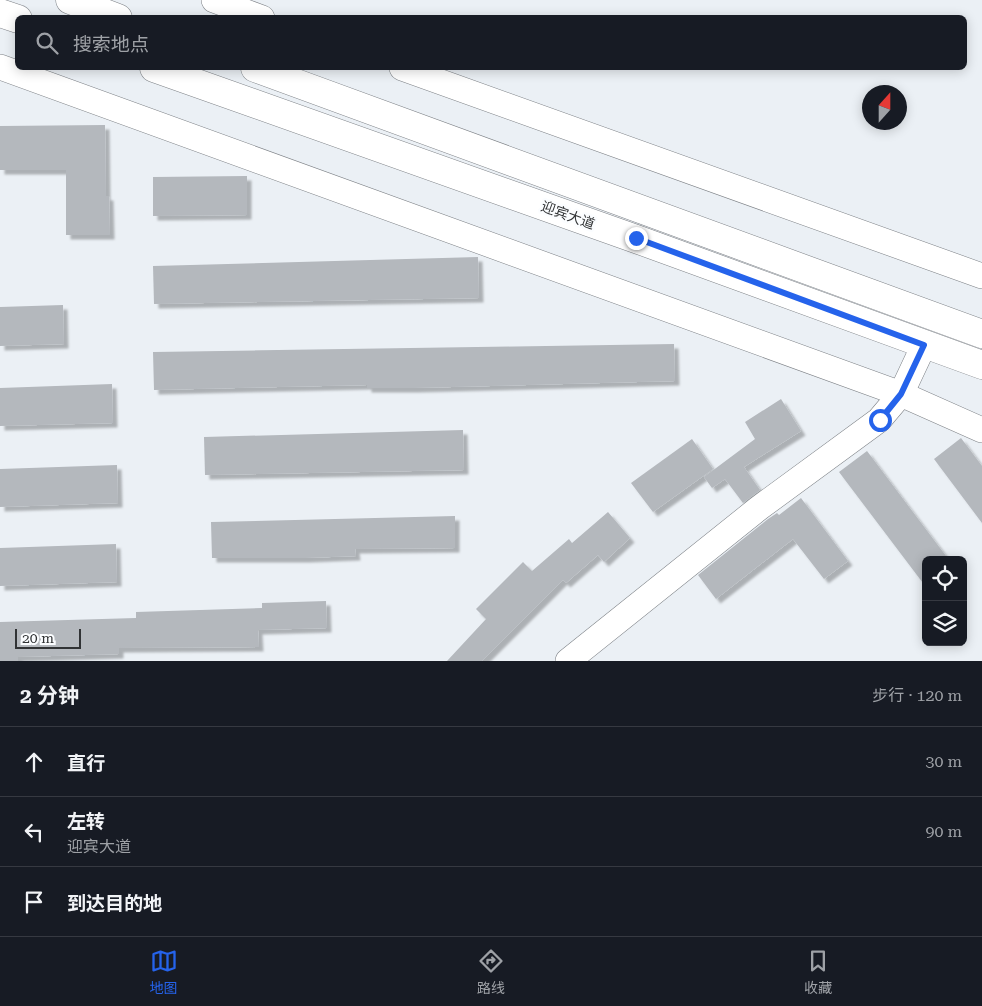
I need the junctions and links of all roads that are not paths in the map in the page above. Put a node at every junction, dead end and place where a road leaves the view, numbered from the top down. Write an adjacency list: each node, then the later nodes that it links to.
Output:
1 (70, 0): 4 (main road)
2 (214, 0): 5 (street)
3 (0, 13): 6 (main road)
4 (110, 15)
5 (254, 15)
6 (15, 18)
7 (0, 68): 15 (street)
8 (160, 70): 13 (main road, 迎宾大道)
9 (260, 70): 12 (main road)
10 (408, 70): 11 (street)
11 (982, 276)
12 (982, 334)
13 (924, 345): 14 (main road, 迎宾大道); 15 (street)
14 (982, 365)
15 (901, 394): 16 (street); 17 (street)
16 (982, 430)
17 (568, 661)

